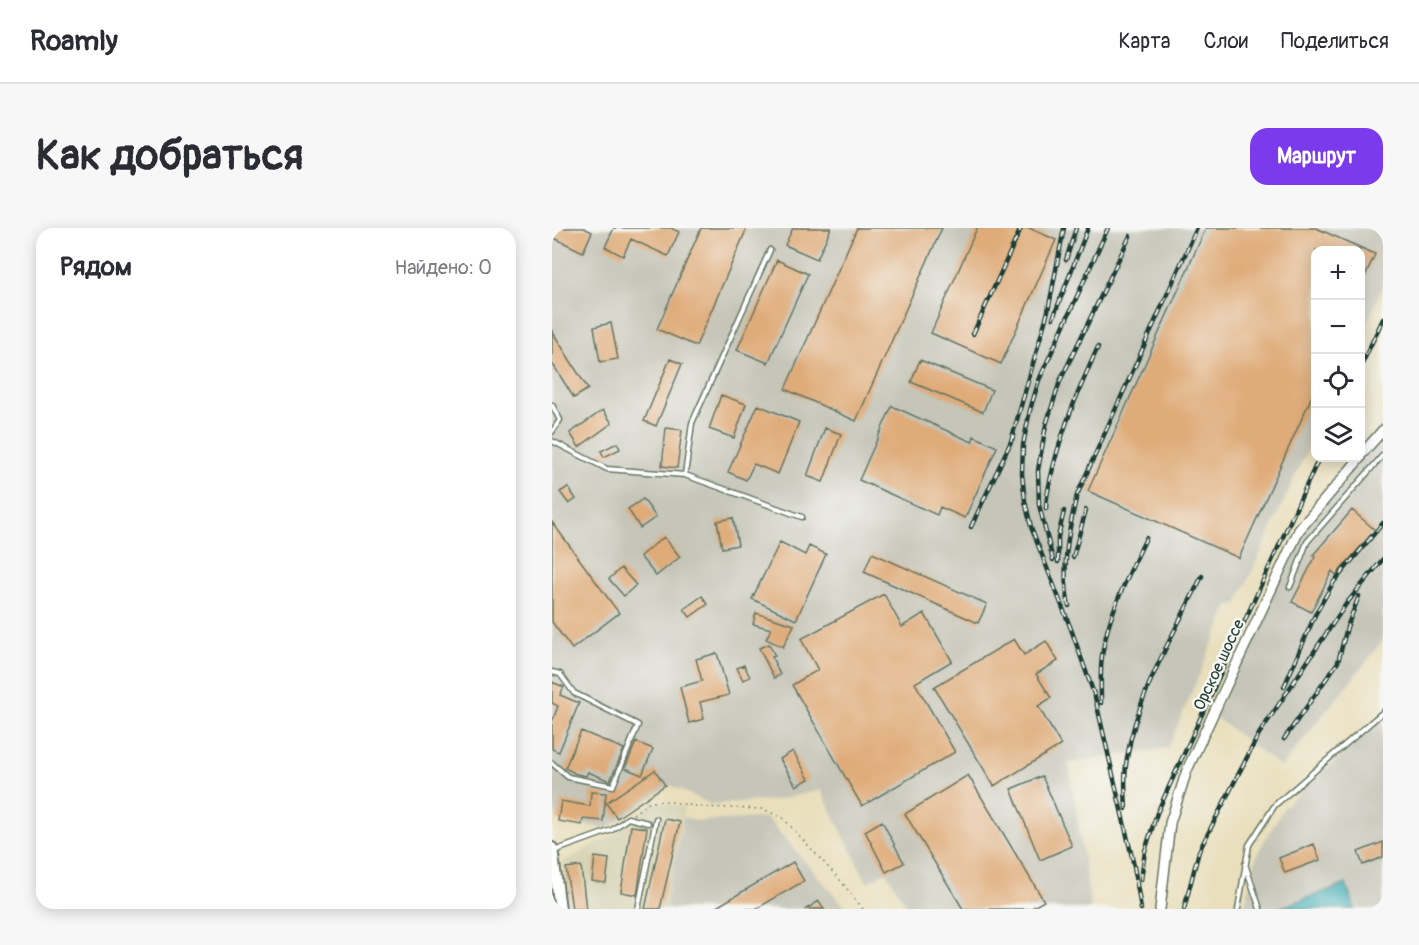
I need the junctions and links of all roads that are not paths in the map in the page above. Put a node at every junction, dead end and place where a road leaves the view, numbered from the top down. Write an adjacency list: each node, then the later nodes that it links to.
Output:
1 (770, 250): 9 (lane)
2 (552, 405): 4 (lane)
3 (1383, 430): 6 (street, Орское шоссе)
4 (552, 432)
5 (552, 441): 9 (lane)
6 (1365, 451)
7 (1383, 454): 11 (lane)
8 (1356, 462): 21 (street, Орское шоссе)
9 (685, 475): 10 (lane)
10 (802, 517)
11 (1290, 587)
12 (552, 672): 14 (lane)
13 (1382, 715): 18 (lane)
14 (552, 763)
15 (656, 819): 20 (lane)
16 (648, 823): 17 (lane)
17 (552, 850): 19 (main road)
18 (1245, 863): 22 (lane); 23 (lane)
19 (560, 909)
20 (638, 909)
21 (1160, 909)
22 (1238, 909)
23 (1260, 909)

